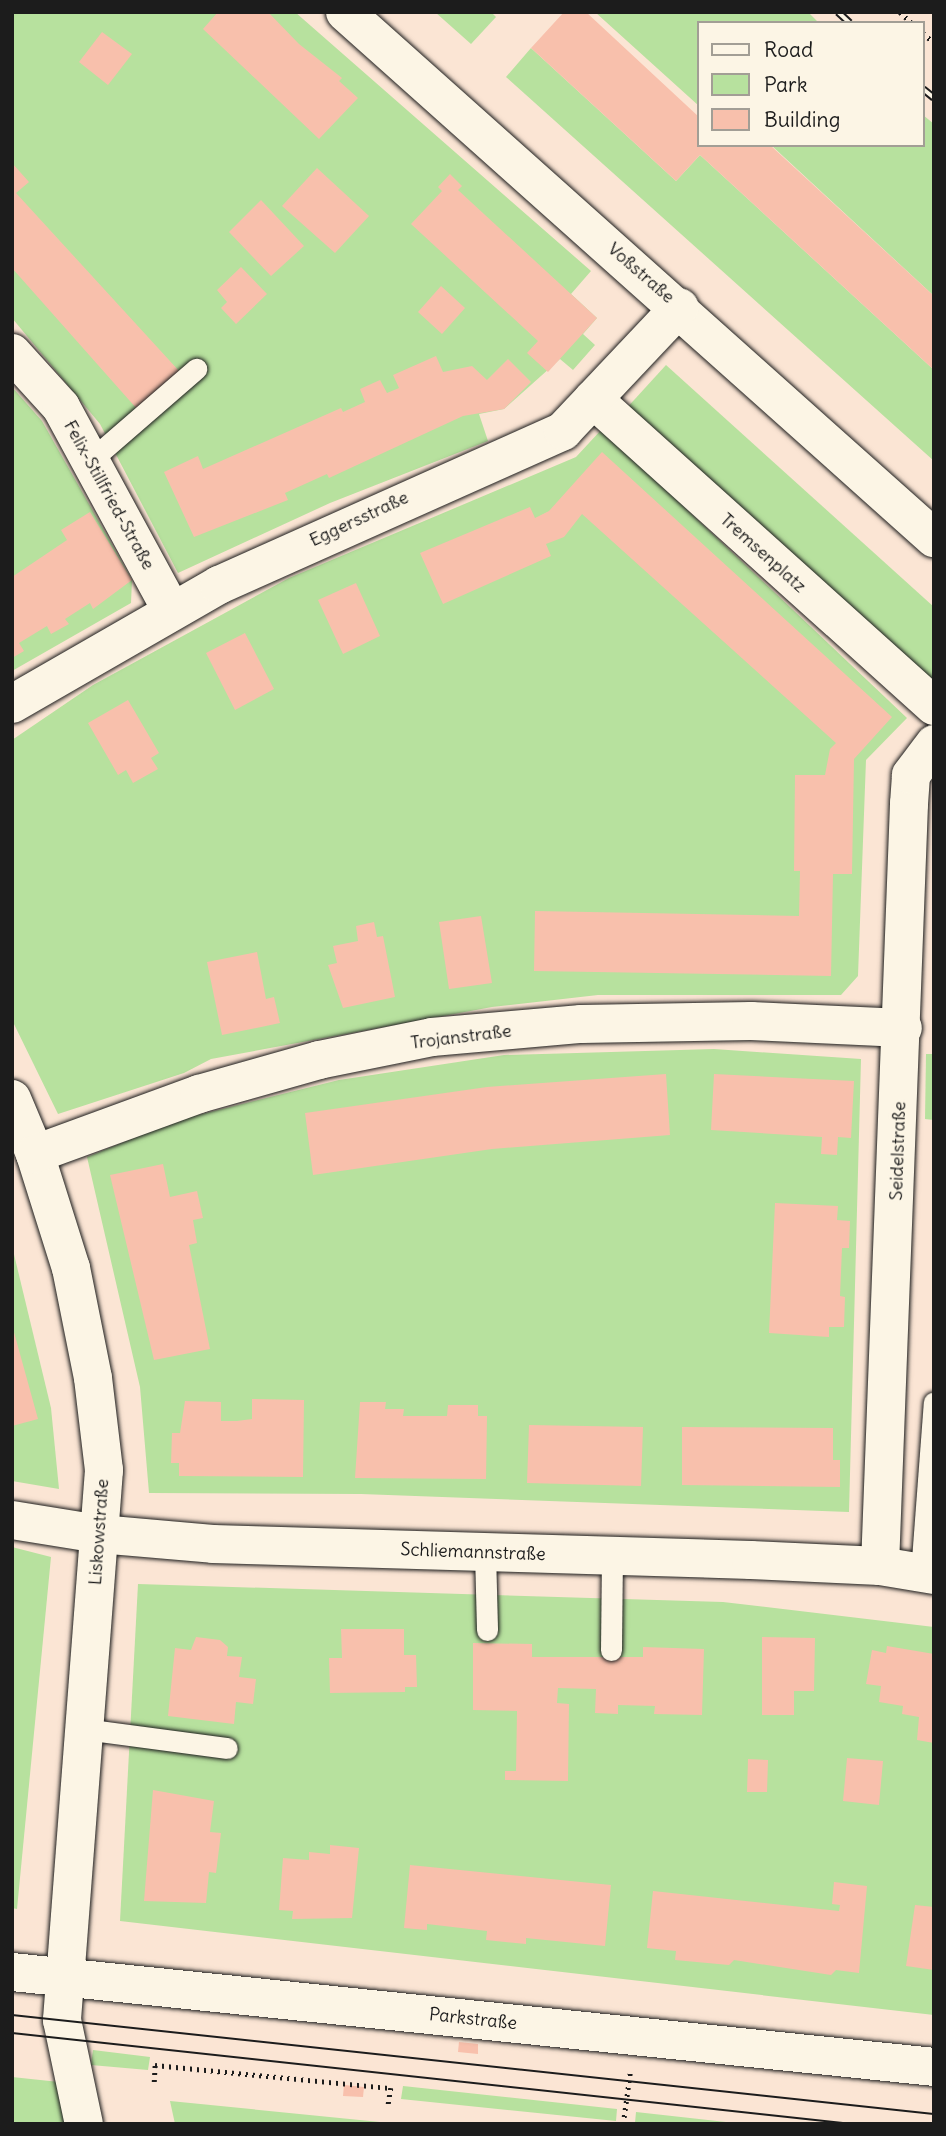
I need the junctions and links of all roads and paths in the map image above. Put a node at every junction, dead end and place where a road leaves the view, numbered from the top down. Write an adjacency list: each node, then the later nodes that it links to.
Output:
1 (345, 12): 2 (street, Voßstraße)
2 (680, 307): 5 (street, Eggersstraße); 7 (street, Voßstraße)
3 (12, 353): 6 (street, Felix-Stillfried-Straße)
4 (195, 369): 6 (lane)
5 (593, 398): 8 (street, Eggersstraße); 10 (street, Tremsenplatz)
6 (92, 459): 8 (street, Felix-Stillfried-Straße)
7 (934, 538)
8 (171, 610): 9 (street, Eggersstraße)
9 (12, 704)
10 (934, 706)
11 (934, 744): 12 (street, Seidelstraße)
12 (903, 1028): 14 (street, Trojanstraße); 20 (street, Seidelstraße)
13 (12, 1099): 14 (street, Liskowstraße)
14 (35, 1153): 17 (street, Liskowstraße)
15 (934, 1402): 21 (lane)
16 (12, 1520): 17 (street, Schliemannstraße)
17 (99, 1534): 18 (street, Schliemannstraße); 24 (street, Liskowstraße)
18 (485, 1552): 19 (street, Schliemannstraße); 22 (lane)
19 (612, 1556): 20 (street, Schliemannstraße); 23 (lane)
20 (880, 1566): 21 (street, Schliemannstraße)
21 (928, 1574)
22 (487, 1630)
23 (611, 1650)
24 (84, 1729): 25 (lane); 27 (street, Liskowstraße)
25 (227, 1748)
26 (12, 1972): 27 (street, Parkstraße)
27 (66, 1976): 29 (street, Parkstraße); 32 (street, Liskowstraße)
28 (631, 2065): 33 (path)
29 (934, 2067)
30 (154, 2082): 31 (path)
31 (388, 2107)
32 (84, 2124)
33 (623, 2124)

